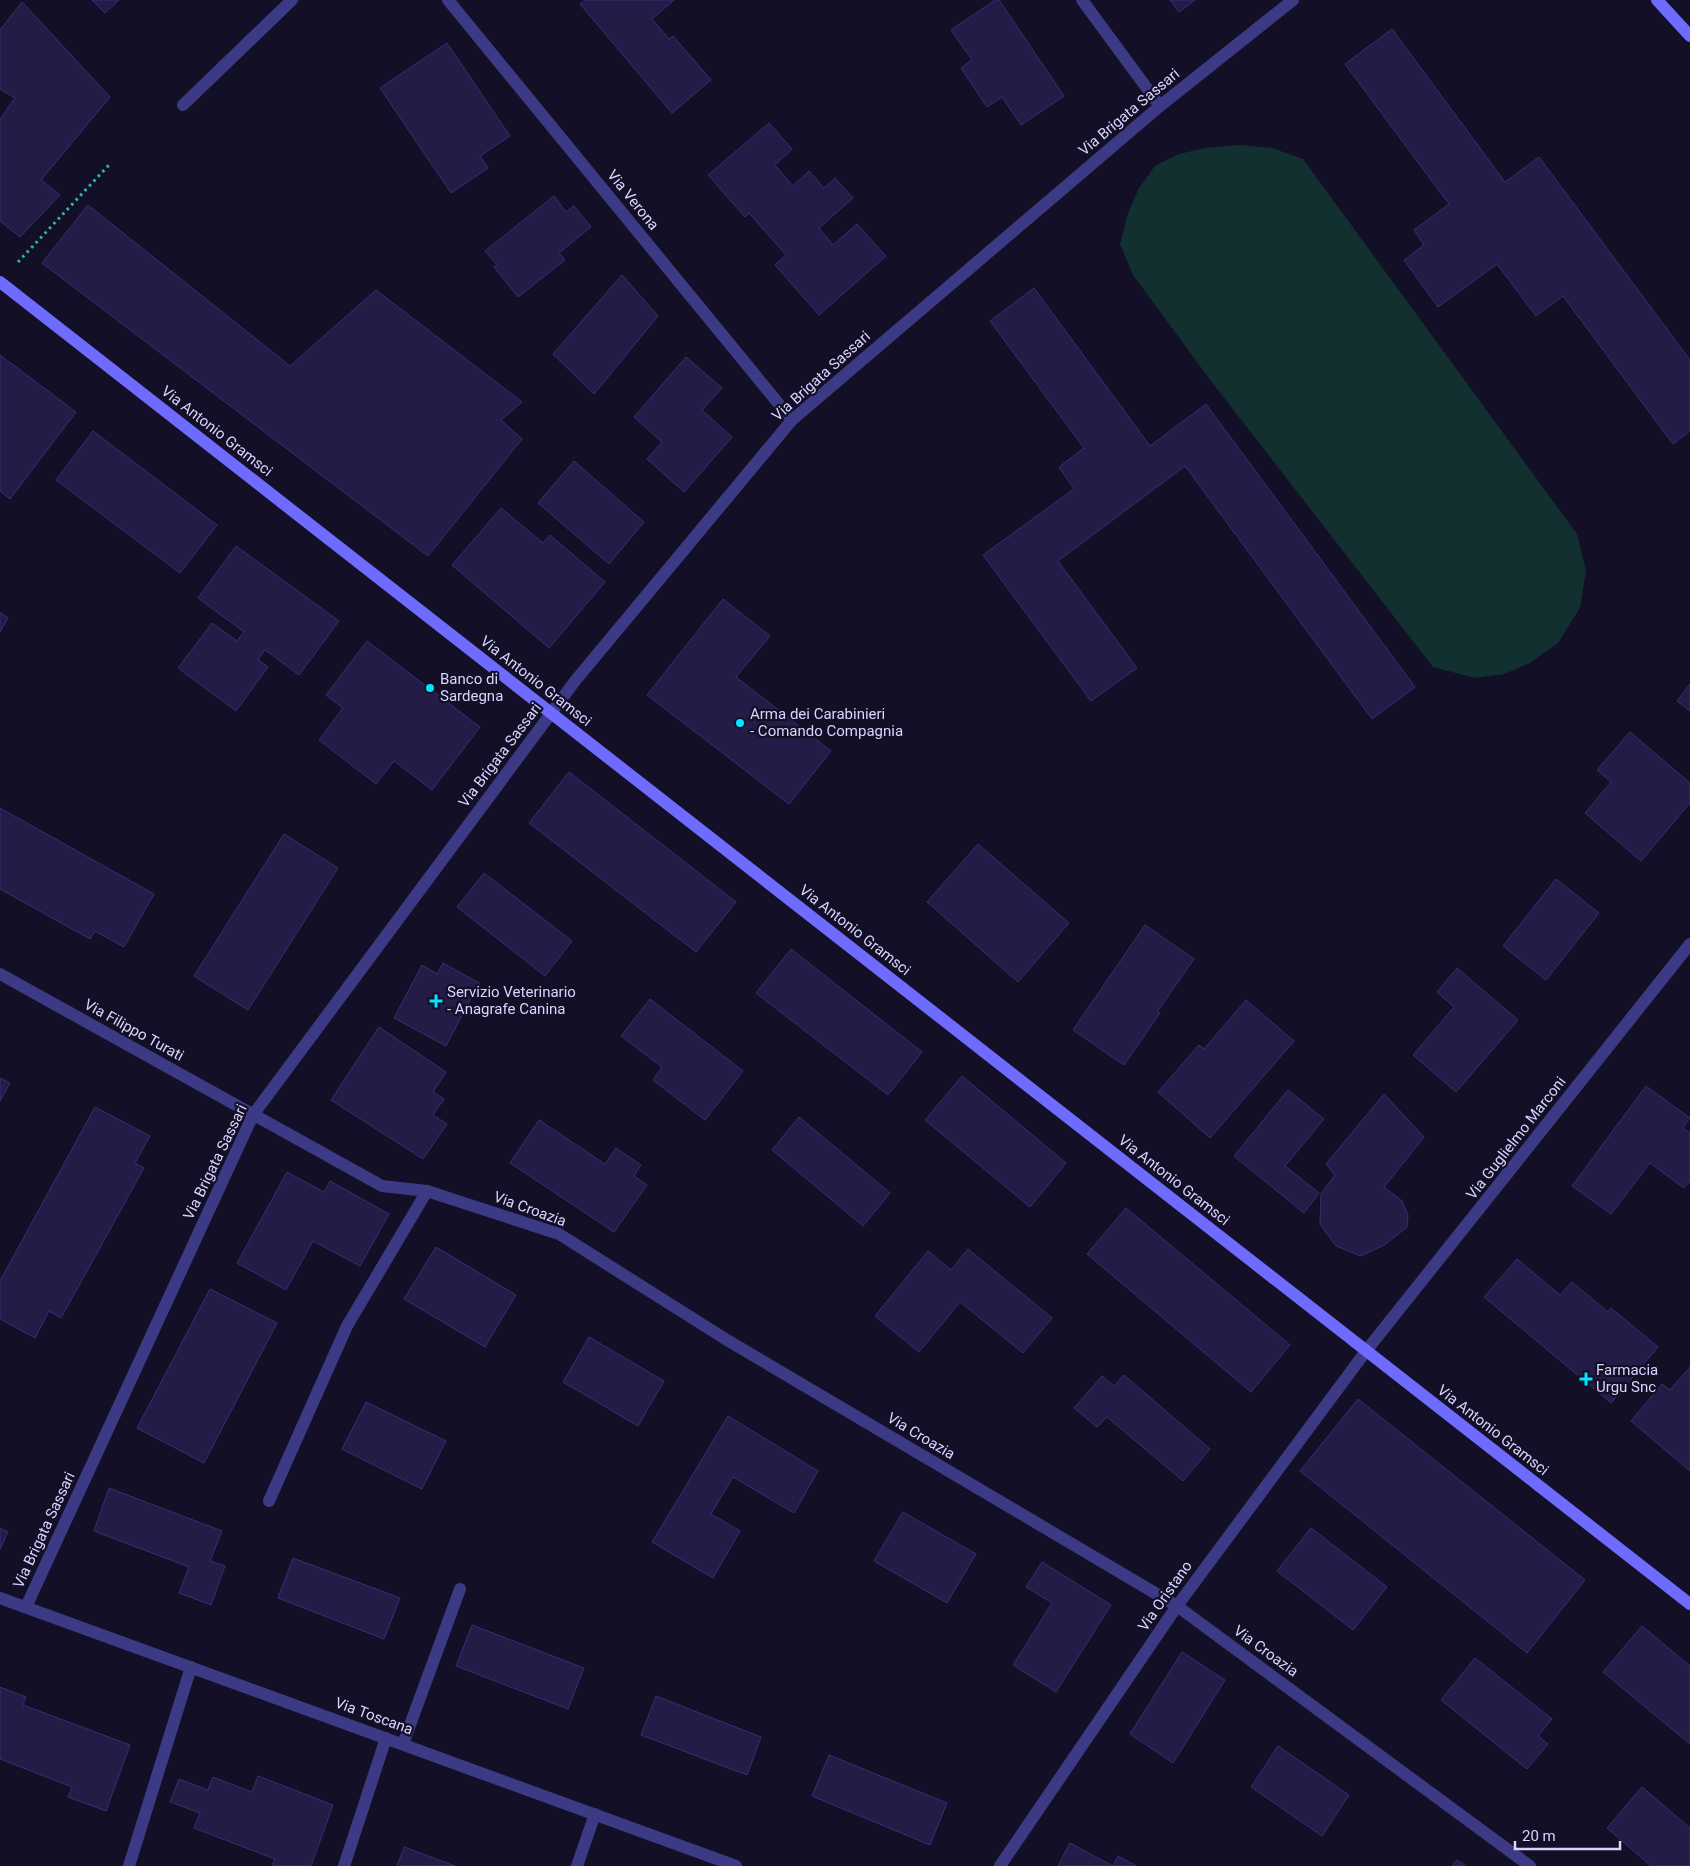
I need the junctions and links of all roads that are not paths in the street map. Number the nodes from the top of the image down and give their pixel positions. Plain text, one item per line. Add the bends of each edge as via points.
1 (292, 0) edge
2 (448, 0) edge
3 (1082, 0) edge
4 (1293, 0) edge
5 (1657, 0) edge
6 (1690, 36) edge
7 (182, 105) dead end
8 (1160, 106) junction
9 (0, 282) edge
10 (792, 420) junction
11 (551, 714) junction
12 (1690, 944) edge
13 (0, 974) edge
14 (253, 1115) junction
15 (427, 1191) junction
16 (1366, 1351) junction
17 (269, 1501) dead end
18 (460, 1589) dead end
19 (0, 1598) edge
20 (1690, 1604) edge
21 (1177, 1606) junction
22 (26, 1607) junction
23 (192, 1667) junction
24 (386, 1738) junction
25 (403, 1744) junction
26 (595, 1814) junction
27 (129, 1866) edge
28 (344, 1866) edge
29 (578, 1866) edge
30 (736, 1866) edge
31 (1000, 1866) edge
32 (1530, 1866) edge

1 - 7 street
2 - 10 street, Via Verona
3 - 8 street
4 - 8 street, Via Brigata Sassari
5 - 6 street
8 - 10 street, Via Brigata Sassari
9 - 11 street, Via Antonio Gramsci
10 - 11 street, Via Brigata Sassari
11 - 14 street, Via Brigata Sassari
11 - 16 street, Via Antonio Gramsci
12 - 16 street, Via Guglielmo Marconi
13 - 14 street, Via Filippo Turati
14 - 15 street, Via Croazia via 382,1186
14 - 22 street, Via Brigata Sassari
15 - 17 street via 347,1326
15 - 21 street, Via Croazia via 559,1234 726,1340
16 - 20 street, Via Antonio Gramsci
16 - 21 street, Via Oristano
18 - 25 street
19 - 22 street, Via Toscana
21 - 31 street, Via Oristano
21 - 32 street, Via Croazia
22 - 23 street, Via Toscana
23 - 24 street, Via Toscana
23 - 27 street
24 - 25 street, Via Toscana
24 - 28 street
25 - 26 street, Via Toscana
26 - 29 street
26 - 30 street, Via Toscana

